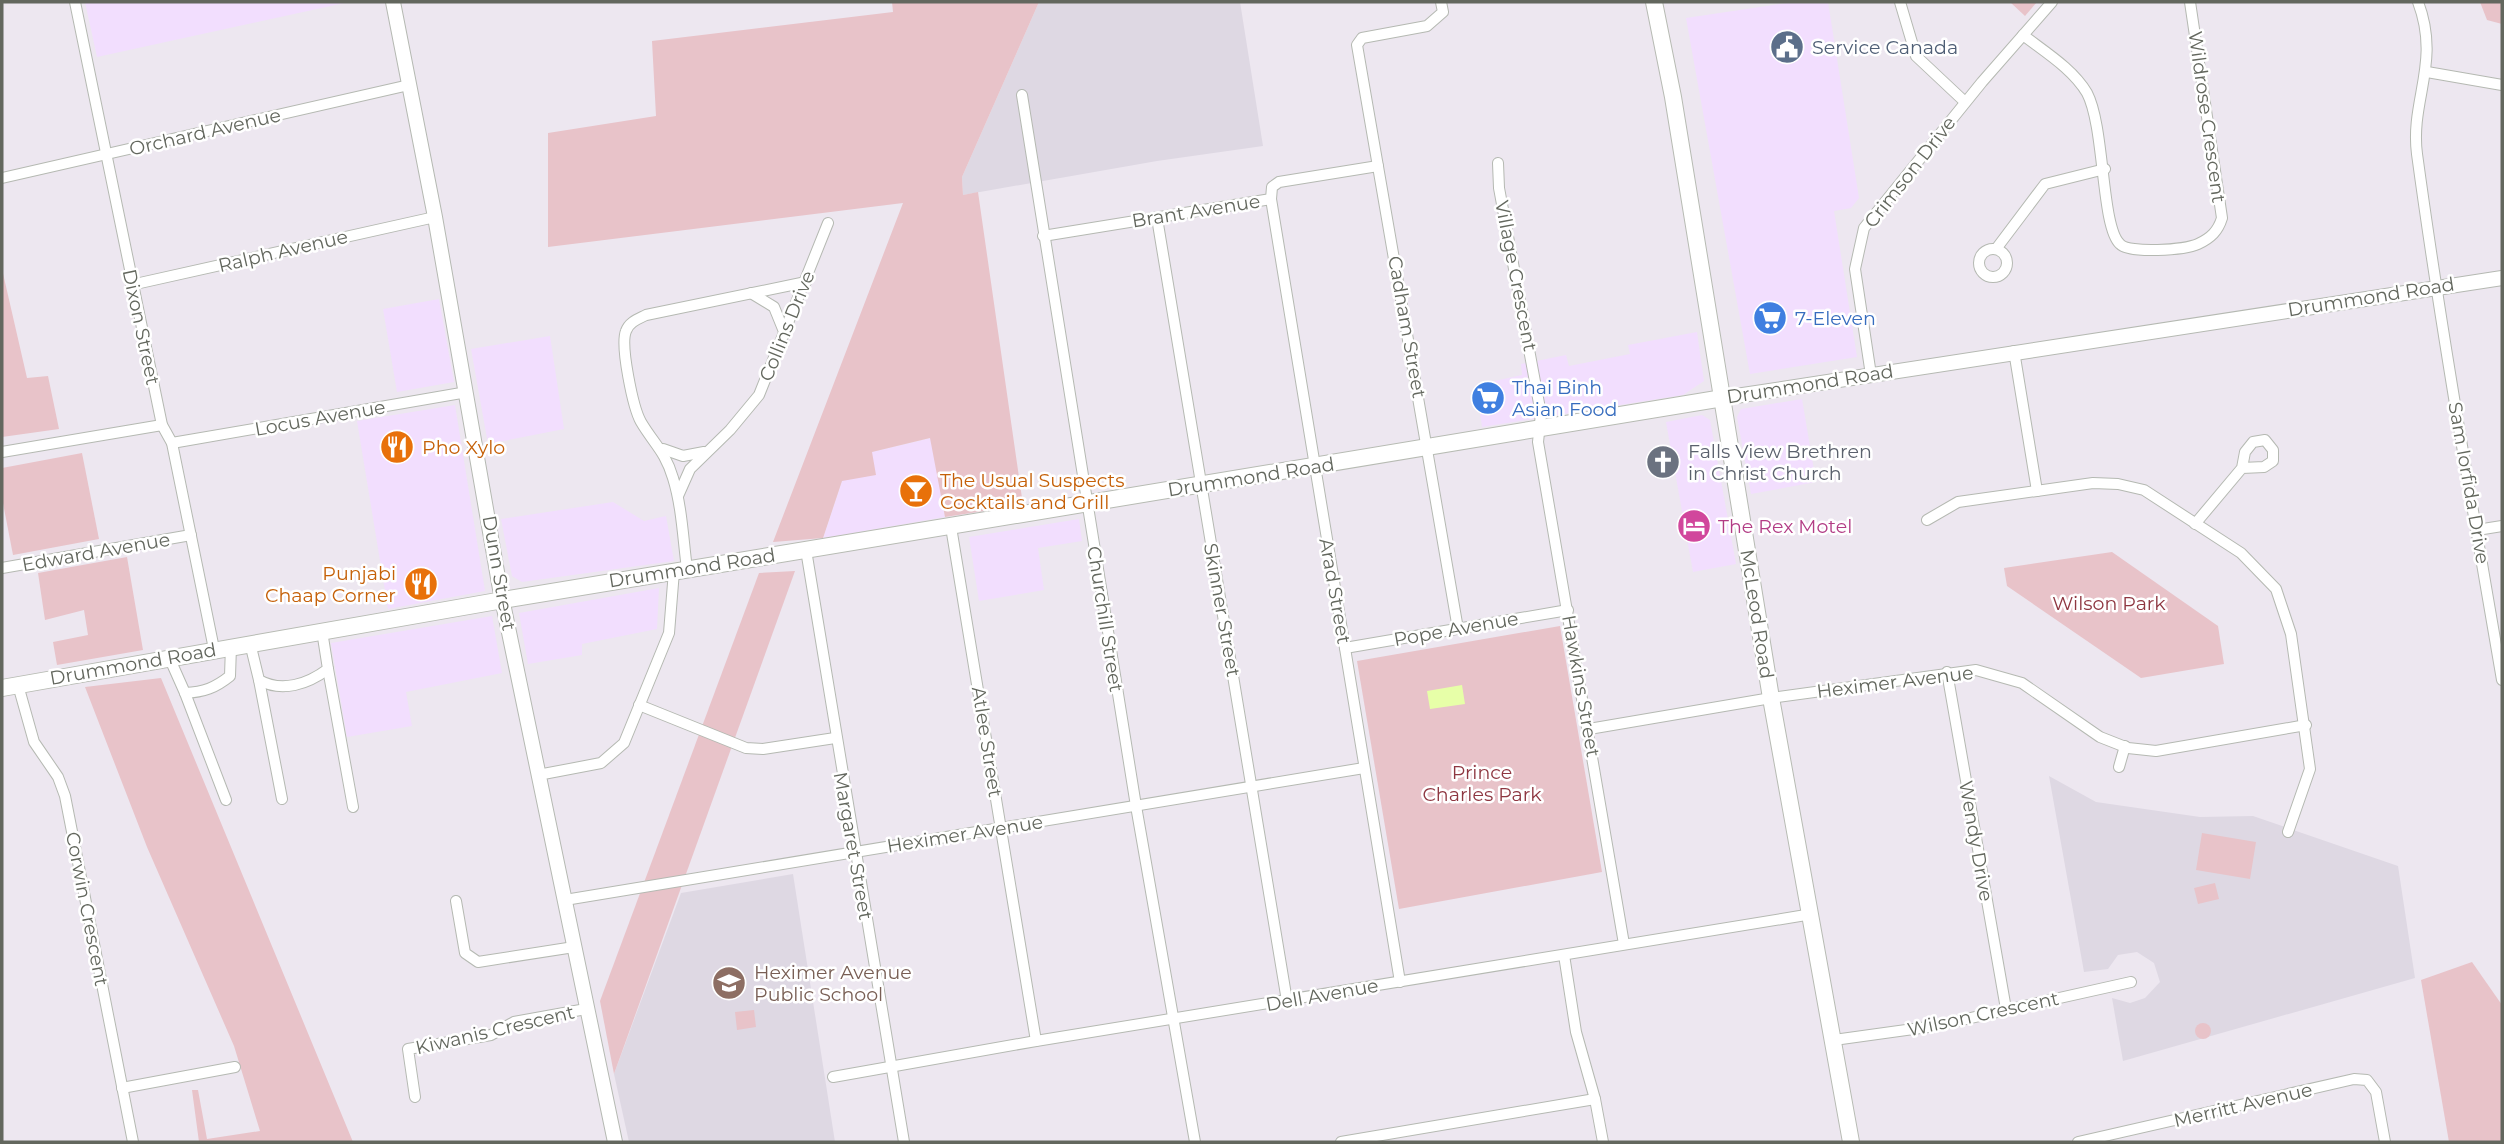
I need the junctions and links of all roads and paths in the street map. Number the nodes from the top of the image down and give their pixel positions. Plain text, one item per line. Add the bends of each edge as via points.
1 (75, 2) edge
2 (393, 2) edge
3 (1441, 2) edge
4 (1654, 2) edge
5 (1900, 2) edge
6 (2052, 2) edge
7 (2190, 2) edge
8 (2418, 2) edge
9 (2023, 35) junction
10 (2427, 72) junction
11 (409, 85) junction
12 (2502, 85) edge
13 (1022, 94) dead end
14 (1965, 102) junction
15 (107, 154) junction
16 (1497, 163) dead end
17 (1378, 166) junction
18 (2105, 169) junction
19 (2, 178) edge
20 (1271, 199) junction
21 (435, 217) junction
22 (1157, 218) junction
23 (828, 223) dead end
24 (1043, 236) junction
25 (1996, 249) dead end
26 (2502, 278) edge
27 (806, 282) junction
28 (131, 285) junction
29 (2437, 287) junction
30 (751, 293) junction
31 (785, 335) junction
32 (2014, 351) junction
33 (1871, 375) junction
34 (467, 393) junction
35 (1723, 398) junction
36 (162, 425) junction
37 (1539, 430) junction
38 (172, 443) junction
39 (1428, 448) junction
40 (663, 449) junction
41 (2, 452) edge
42 (705, 452) junction
43 (1313, 467) junction
44 (2242, 468) dead end
45 (1201, 485) junction
46 (2037, 491) junction
47 (678, 496) junction
48 (1086, 503) junction
49 (1927, 520) dead end
50 (2195, 524) junction
51 (2502, 526) edge
52 (951, 527) junction
53 (2477, 530) junction
54 (191, 535) junction
55 (806, 550) junction
56 (2, 568) edge
57 (680, 570) junction
58 (503, 600) junction
59 (1568, 610) junction
60 (1458, 629) junction
61 (322, 631) junction
62 (250, 643) junction
63 (223, 648) junction
64 (1345, 648) junction
65 (169, 657) junction
66 (328, 669) junction
67 (1947, 672) junction
68 (259, 680) junction
69 (2502, 680) edge
70 (10, 686) edge
71 (185, 694) junction
72 (1771, 698) junction
73 (639, 705) junction
74 (2306, 725) junction
75 (1589, 729) junction
76 (835, 738) junction
77 (2125, 746) junction
78 (2119, 767) dead end
79 (1364, 768) junction
80 (538, 775) junction
81 (1252, 788) junction
82 (282, 799) dead end
83 (226, 800) dead end
84 (1136, 806) junction
85 (353, 807) dead end
86 (1001, 829) junction
87 (2288, 832) dead end
88 (855, 852) junction
89 (565, 900) junction
90 (456, 901) dead end
91 (1812, 914) junction
92 (1624, 944) junction
93 (573, 947) junction
94 (1564, 955) junction
95 (1400, 982) junction
96 (2131, 982) dead end
97 (1287, 1001) junction
98 (586, 1009) junction
99 (2006, 1009) junction
100 (1172, 1019) junction
101 (1834, 1040) junction
102 (1036, 1041) junction
103 (892, 1066) junction
104 (234, 1067) dead end
105 (833, 1077) dead end
106 (122, 1088) junction
107 (415, 1097) dead end
108 (1595, 1099) junction
109 (133, 1142) edge
110 (615, 1142) edge
111 (904, 1142) edge
112 (1195, 1142) edge
113 (1340, 1142) edge
114 (1602, 1142) edge
115 (1851, 1142) edge
116 (2078, 1142) edge
117 (2385, 1142) edge

1 - 15 street, Dixon Street
2 - 11 street, Dunn Street
3 - 17 street, Cadham Street via 1443,12 1427,26 1362,38 1357,45
4 - 35 main road, McLeod Road
5 - 14 street via 1916,56
6 - 9 street, Crimson Drive
7 - 18 street, Wildrose Crescent via 2222,218 2218,231 2197,245 2130,251 2110,231
8 - 10 street, Sam Iorfida Drive via 2427,41
9 - 14 street, Crimson Drive
9 - 18 street via 2069,71 2085,91
10 - 12 street
10 - 29 street, Sam Iorfida Drive via 2417,150
11 - 15 street, Orchard Avenue
11 - 21 street, Dunn Street
13 - 24 street, Churchill Street
14 - 33 street, Crimson Drive via 1864,228 1855,269
15 - 19 street, Orchard Avenue
15 - 28 street, Dixon Street
16 - 37 street, Village Crescent via 1541,414
17 - 20 street, Brant Avenue via 1279,182 1272,187
17 - 39 street, Cadham Street
18 - 25 street via 2045,184
20 - 22 street, Brant Avenue
20 - 43 street, Arad Street
21 - 28 street, Ralph Avenue
21 - 34 street, Dunn Street
22 - 24 street, Brant Avenue
22 - 45 street, Skinner Street
23 - 27 street, Collins Drive
24 - 48 street, Churchill Street
26 - 29 street, Drummond Road
27 - 30 street
27 - 31 street, Collins Drive
28 - 36 street, Dixon Street
29 - 32 street, Drummond Road
29 - 53 street, Sam Iorfida Drive
30 - 31 street via 774,307
30 - 40 street via 646,316 625,331 634,404 640,420
31 - 42 street, Collins Drive via 760,396
32 - 33 street, Drummond Road
32 - 46 street
33 - 35 street, Drummond Road
34 - 38 street, Locus Avenue
34 - 58 street, Dunn Street
35 - 37 main road, Drummond Road
35 - 72 main road, McLeod Road
36 - 38 street, Dixon Street
36 - 41 street
37 - 39 main road, Drummond Road
37 - 59 street, Hawkins Street
38 - 54 street, Dixon Street
39 - 43 main road, Drummond Road
39 - 60 street, Cadham Street
40 - 42 street via 683,456
40 - 47 street
42 - 47 street, Collins Drive via 690,468
43 - 45 main road, Drummond Road
43 - 64 street, Arad Street
44 - 50 street
45 - 48 main road, Drummond Road
45 - 81 street, Skinner Street
46 - 49 street via 1958,502
46 - 50 street via 2118,484 2144,490
47 - 57 street
48 - 52 main road, Drummond Road
48 - 84 street, Churchill Street
50 - 74 street via 2241,553 2276,589 2291,634
51 - 53 street
52 - 55 main road, Drummond Road
52 - 86 street, Atlee Street
53 - 69 street, Sam Iorfida Drive
54 - 56 street, Edward Avenue
54 - 63 street, Dixon Street
55 - 57 main road, Drummond Road
55 - 76 street, Margaret Street
57 - 58 main road, Drummond Road
57 - 73 street via 669,633
58 - 61 main road, Drummond Road
58 - 80 street, Dunn Street
59 - 60 street, Pope Avenue
59 - 75 street, Hawkins Street
60 - 64 street, Pope Avenue
61 - 62 main road, Drummond Road
61 - 66 street
62 - 63 main road, Drummond Road
62 - 68 street
63 - 65 main road, Drummond Road
63 - 71 street, Dixon Street via 230,676 212,690
64 - 79 street, Arad Street
65 - 70 main road, Drummond Road
65 - 71 street
66 - 68 street via 302,683 273,688
66 - 85 street
67 - 72 street, Heximer Avenue
67 - 77 street, Heximer Avenue via 1976,670 2022,683 2100,737
67 - 99 street, Wendy Drive
68 - 82 street
70 - 106 street, Corwin Crescent via 34,742 65,796
71 - 83 street
72 - 75 street, Heximer Avenue
72 - 91 main road, McLeod Road
73 - 76 street via 746,748
73 - 80 street via 624,743 601,763
74 - 77 street, Heximer Avenue via 2156,751
74 - 87 street via 2309,769
75 - 92 street, Hawkins Street
76 - 88 street, Margaret Street
77 - 78 street
79 - 81 street, Heximer Avenue
79 - 95 street, Arad Street
80 - 89 street, Dunn Street
81 - 84 street, Heximer Avenue
81 - 97 street, Skinner Street
84 - 86 street, Heximer Avenue
84 - 100 street, Churchill Street
86 - 88 street, Heximer Avenue
86 - 102 street, Atlee Street
88 - 89 street, Heximer Avenue
88 - 103 street, Margaret Street
89 - 93 street, Dunn Street
90 - 93 street via 466,953 478,962
91 - 92 street, Dell Avenue
91 - 101 main road, McLeod Road
92 - 94 street, Dell Avenue
93 - 98 street, Dunn Street
94 - 95 street, Dell Avenue
94 - 108 street via 1576,1032
95 - 97 street, Dell Avenue
96 - 99 street, Wilson Crescent
97 - 100 street, Dell Avenue
98 - 107 street, Kiwanis Crescent via 514,1023 491,1035 408,1049
98 - 110 street, Dunn Street
99 - 101 street, Wilson Crescent via 1935,1026
100 - 102 street, Dell Avenue
100 - 112 street, Churchill Street
101 - 115 main road, McLeod Road
102 - 103 street, Dell Avenue
103 - 105 street, Dell Avenue
103 - 111 street, Margaret Street
104 - 106 street
106 - 109 street, Corwin Crescent
108 - 113 street
108 - 114 street
116 - 117 street, Merritt Avenue via 2172,1115 2354,1079 2367,1080 2375,1092

